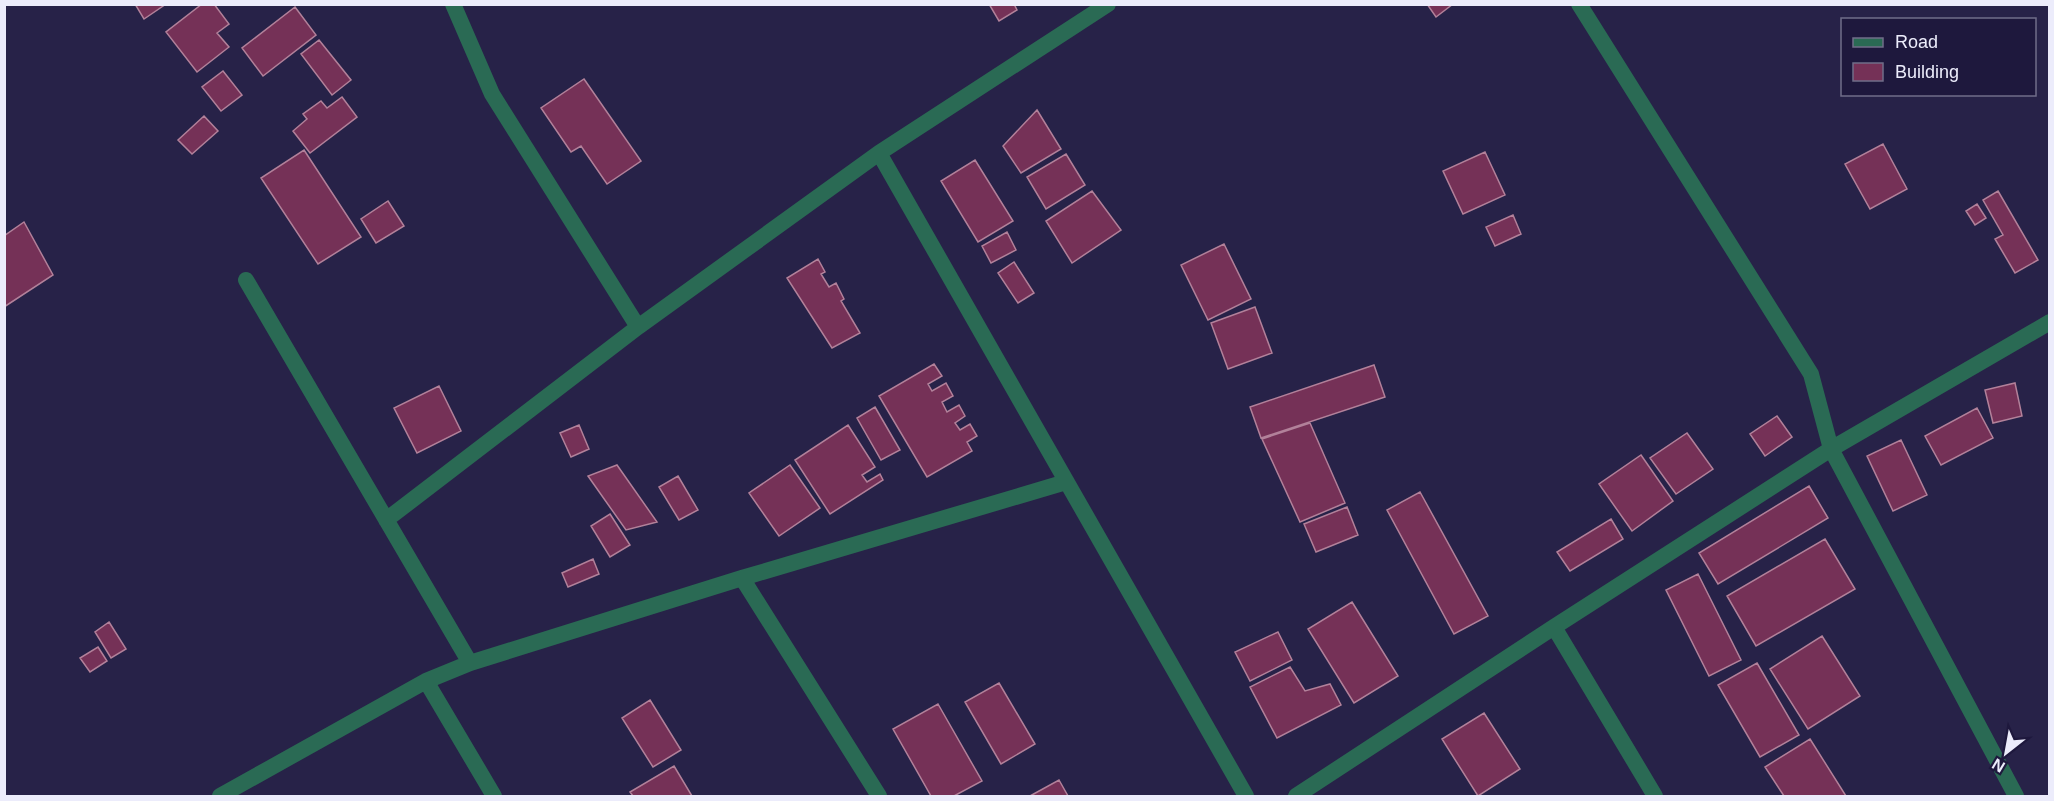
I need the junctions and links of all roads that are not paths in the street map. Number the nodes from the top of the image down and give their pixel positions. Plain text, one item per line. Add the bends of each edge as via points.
1 (453, 4) edge
2 (1108, 4) edge
3 (1579, 4) edge
4 (879, 153) junction
5 (246, 280) dead end
6 (2049, 322) edge
7 (638, 327) junction
8 (1831, 449) junction
9 (1066, 482) junction
10 (386, 520) junction
11 (742, 578) junction
12 (1554, 627) junction
13 (470, 663) junction
14 (426, 681) junction
15 (220, 796) edge
16 (494, 796) edge
17 (879, 796) edge
18 (1246, 796) edge
19 (1296, 796) edge
20 (1655, 796) edge
21 (2016, 796) edge

1 - 7 street via 492,94
2 - 4 street
3 - 8 street via 1811,374
4 - 7 street
4 - 9 street
5 - 10 street
6 - 8 street
7 - 10 street
8 - 12 street
8 - 21 street
9 - 11 street
9 - 18 street
10 - 13 street
11 - 13 street
11 - 17 street
12 - 19 street
12 - 20 street
13 - 14 street
14 - 15 street
14 - 16 street

